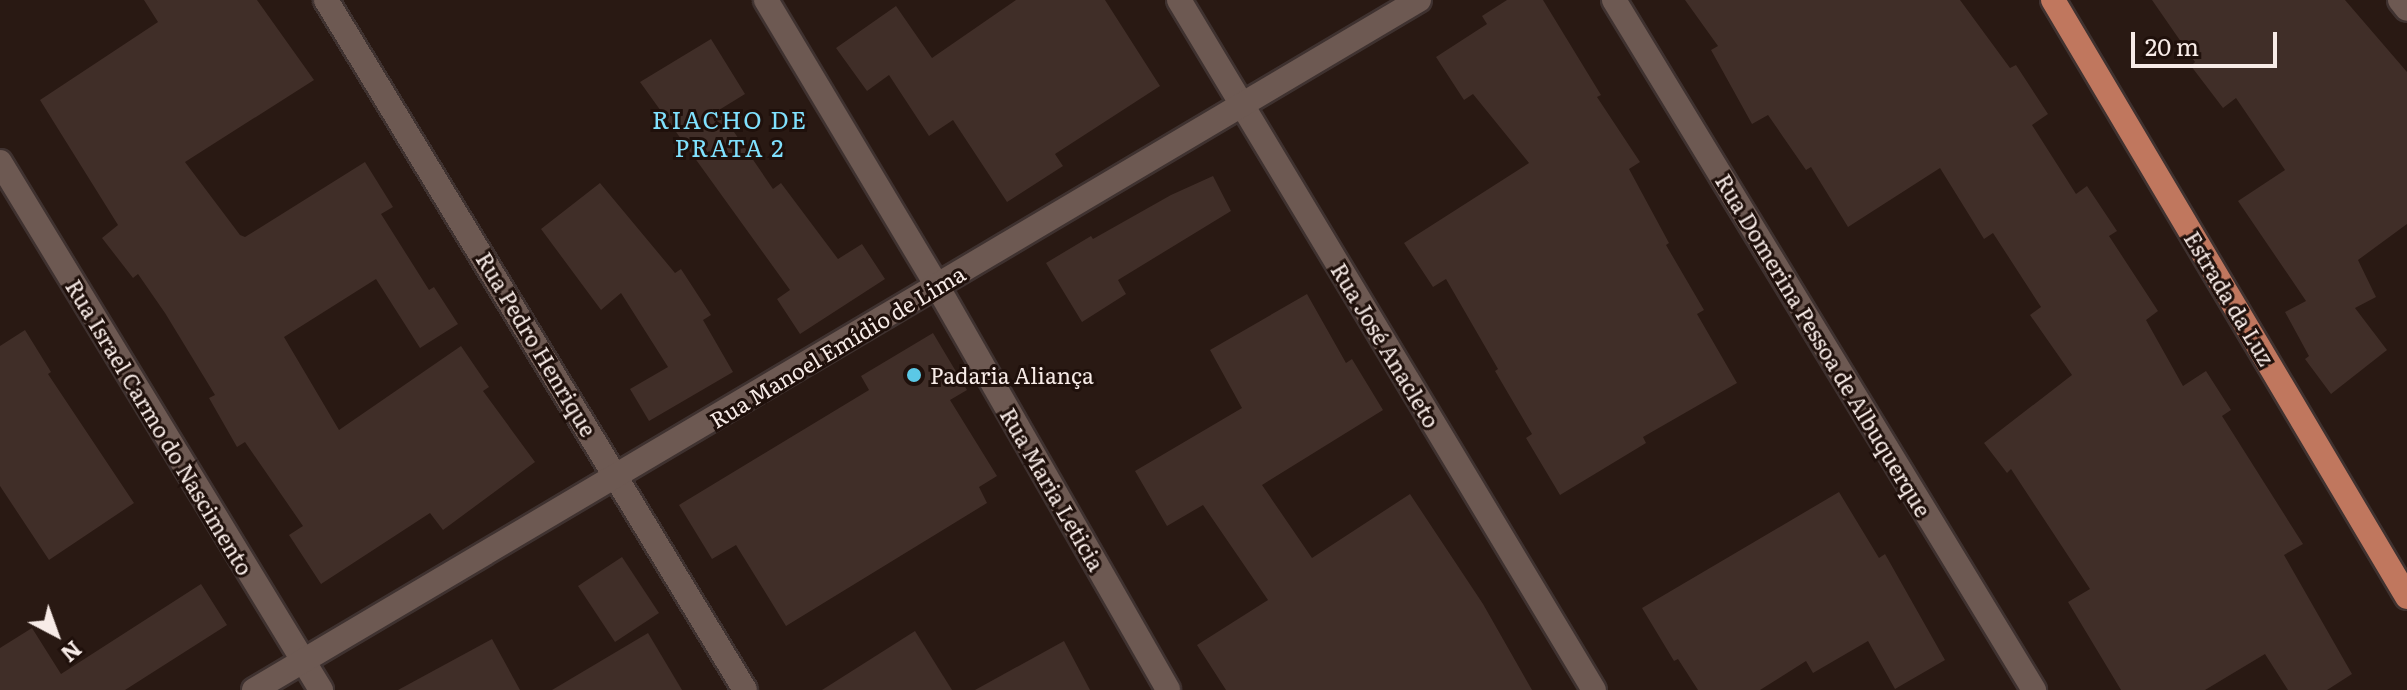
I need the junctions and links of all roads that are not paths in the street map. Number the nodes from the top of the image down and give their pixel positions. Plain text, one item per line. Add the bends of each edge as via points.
1 (326, 0) edge
2 (766, 0) edge
3 (1179, 0) edge
4 (1419, 0) edge
5 (1614, 0) edge
6 (2053, 0) edge
7 (2400, 0) edge
8 (2407, 9) edge
9 (1241, 105) junction
10 (0, 162) edge
11 (937, 286) junction
12 (617, 476) junction
13 (2407, 597) edge
14 (304, 660) junction
15 (254, 690) edge
16 (321, 690) edge
17 (745, 690) edge
18 (1168, 690) edge
19 (1594, 690) edge
20 (2034, 690) edge

1 - 12 street, Rua Pedro Henrique
2 - 11 street, Rua Maria Leticia
3 - 9 street, Rua José Anacleto
4 - 9 street, Rua Manoel Emídio de Lima
5 - 20 street, Rua Domerina Pessoa de Albuquerque
6 - 13 main road, Estrada da Luz
7 - 8 street
9 - 11 street, Rua Manoel Emídio de Lima
9 - 19 street, Rua José Anacleto
10 - 14 street, Rua Israel Carmo do Nascimento
11 - 12 street, Rua Manoel Emídio de Lima
11 - 18 street, Rua Maria Leticia
12 - 14 street, Rua Manoel Emídio de Lima
12 - 17 street, Rua Pedro Henrique
14 - 15 street, Rua Manoel Emídio de Lima
14 - 16 street, Rua Israel Carmo do Nascimento

